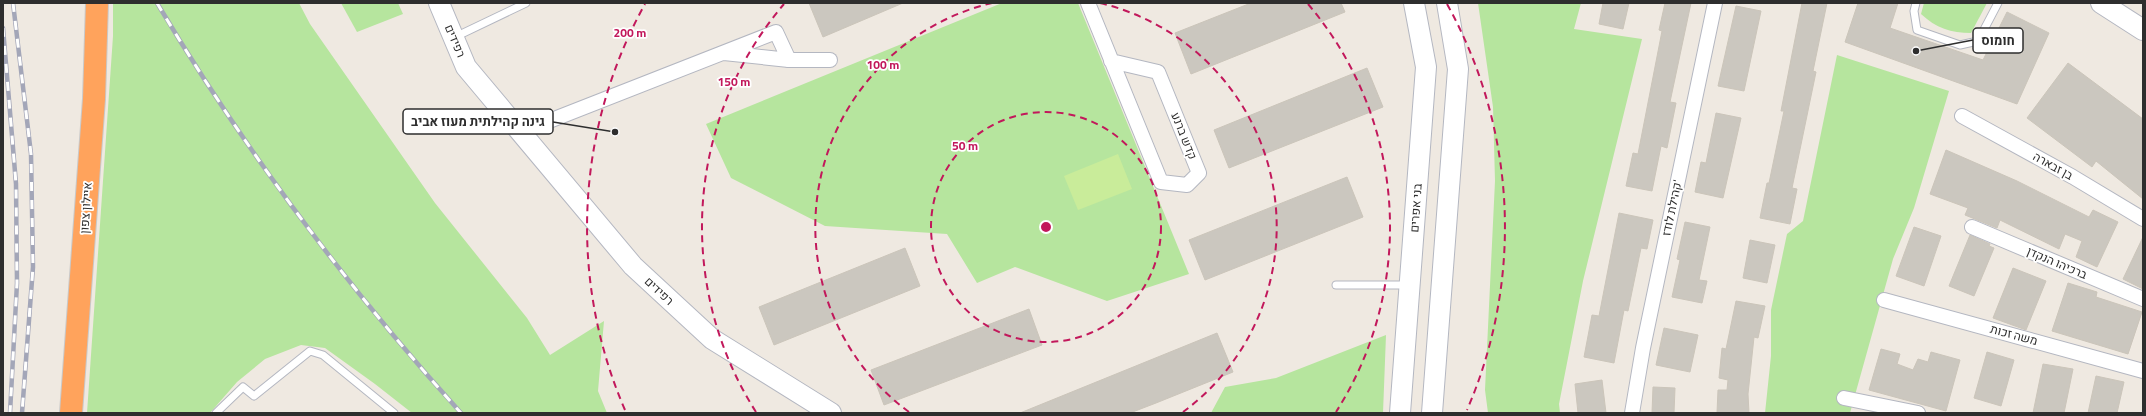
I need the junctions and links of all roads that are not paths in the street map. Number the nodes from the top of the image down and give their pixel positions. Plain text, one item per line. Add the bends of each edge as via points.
1 (97, 3) edge
2 (439, 3) edge
3 (526, 3) edge
4 (1088, 3) edge
5 (1414, 3) edge
6 (1447, 3) edge
7 (1715, 3) edge
8 (1916, 3) edge
9 (1998, 3) edge
10 (2101, 3) edge
11 (2143, 30) edge
12 (453, 38) junction
13 (724, 53) junction
14 (789, 60) junction
15 (830, 60) dead end
16 (1111, 61) junction
17 (1962, 116) dead end
18 (521, 132) junction
19 (2143, 219) edge
20 (1972, 227) dead end
21 (1336, 285) dead end
22 (1410, 285) junction
23 (2143, 299) edge
24 (1884, 300) dead end
25 (2143, 371) edge
26 (1844, 398) dead end
27 (71, 413) edge
28 (216, 413) edge
29 (394, 413) edge
30 (831, 413) edge
31 (1400, 413) edge
32 (1432, 413) edge
33 (1632, 413) edge
34 (1918, 413) edge

1 - 27 highway, איילון צפון via 94,99
2 - 12 main road, רפידים
3 - 12 lane
4 - 16 street, קדש ברנע
5 - 22 main road, בני אפרים via 1426,67
6 - 32 main road via 1458,69
7 - 33 street, קהילת לודז' via 1642,348
8 - 9 lane via 1914,11 1917,30 1960,45 1978,42
10 - 11 main road
12 - 18 main road, רפידים via 466,67
13 - 14 street
13 - 14 street via 776,32
13 - 18 street
14 - 15 street
16 - 16 street, קדש ברנע via 1161,182 1187,185 1199,172 1158,72
17 - 19 street, בן זבארה
18 - 30 main road, רפידים via 633,266 712,339
20 - 23 street, ברכיהו הנקדן
21 - 22 lane
22 - 31 main road, בני אפרים
24 - 25 street, משה זכות
26 - 34 street
28 - 29 lane via 243,387 254,396 310,351 323,355

